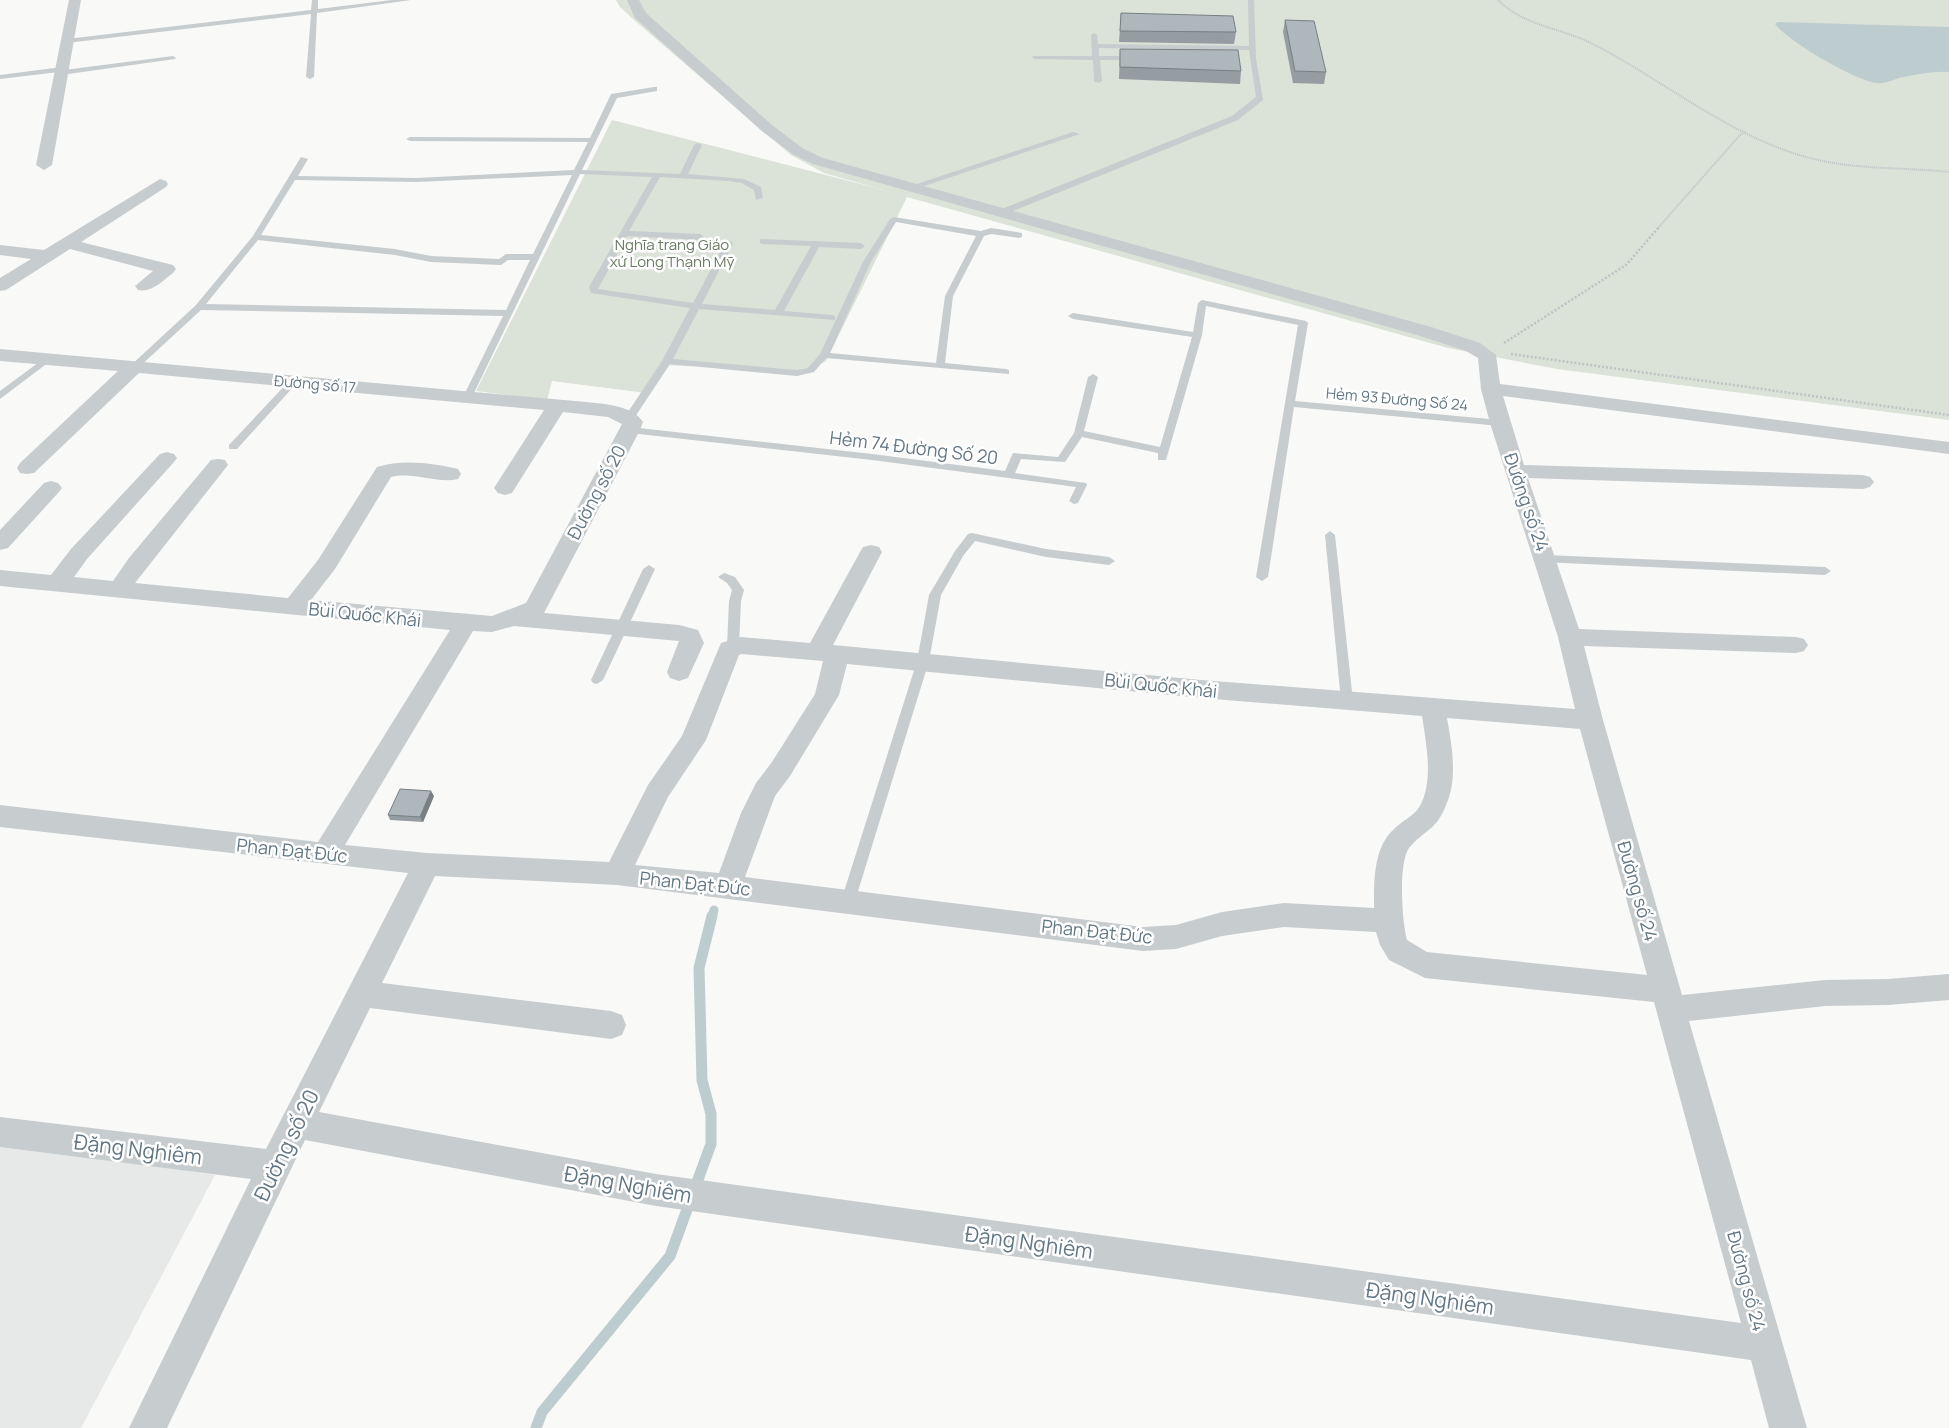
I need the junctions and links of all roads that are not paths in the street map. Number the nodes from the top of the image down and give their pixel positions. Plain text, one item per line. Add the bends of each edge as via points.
1 (75, 0) edge
2 (315, 0) edge
3 (408, 0) edge
4 (632, 0) edge
5 (1251, 0) edge
6 (314, 11) junction
7 (1094, 35) dead end
8 (67, 41) junction
9 (1096, 46) junction
10 (1253, 48) junction
11 (1035, 57) dead end
12 (173, 58) dead end
13 (1097, 58) junction
14 (1146, 58) edge
15 (1244, 58) dead end
16 (1254, 58) junction
17 (62, 71) junction
18 (0, 77) edge
19 (310, 77) dead end
20 (1098, 81) dead end
21 (654, 89) dead end
22 (1076, 134) dead end
23 (410, 139) dead end
24 (593, 140) junction
25 (698, 145) dead end
26 (304, 159) dead end
27 (44, 164) dead end
28 (576, 172) junction
29 (657, 175) junction
30 (683, 176) junction
31 (294, 178) junction
32 (160, 184) dead end
33 (909, 188) junction
34 (759, 198) dead end
35 (1000, 213) junction
36 (625, 233) junction
37 (981, 234) junction
38 (1018, 235) dead end
39 (700, 237) dead end
40 (256, 238) junction
41 (763, 241) dead end
42 (67, 243) junction
43 (729, 243) dead end
44 (816, 244) junction
45 (861, 246) dead end
46 (0, 250) edge
47 (47, 256) junction
48 (535, 258) junction
49 (0, 286) edge
50 (144, 286) dead end
51 (696, 306) junction
52 (199, 307) junction
53 (508, 313) junction
54 (778, 313) junction
55 (1073, 316) dead end
56 (832, 318) dead end
57 (1197, 335) junction
58 (0, 355) edge
59 (824, 355) junction
60 (46, 360) junction
61 (667, 361) junction
62 (940, 365) junction
63 (134, 367) junction
64 (1006, 372) dead end
65 (1093, 377) dead end
66 (293, 382) junction
67 (1491, 389) junction
68 (0, 396) edge
69 (468, 396) junction
70 (1291, 404) junction
71 (557, 405) junction
72 (1500, 423) junction
73 (630, 424) junction
74 (1078, 433) junction
75 (233, 446) dead end
76 (1949, 448) edge
77 (168, 458) dead end
78 (218, 465) dead end
79 (27, 468) dead end
80 (1516, 471) junction
81 (451, 474) dead end
82 (1008, 476) junction
83 (1863, 482) dead end
84 (51, 488) dead end
85 (505, 488) dead end
86 (1074, 501) dead end
87 (1330, 535) dead end
88 (0, 543) edge
89 (871, 552) dead end
90 (1546, 560) junction
91 (1108, 561) dead end
92 (649, 569) dead end
93 (1825, 571) dead end
94 (724, 577) dead end
95 (1262, 577) dead end
96 (0, 578) edge
97 (57, 584) junction
98 (119, 590) junction
99 (292, 607) junction
100 (514, 618) junction
101 (466, 623) junction
102 (621, 630) junction
103 (1570, 637) junction
104 (1796, 645) dead end
105 (733, 646) junction
106 (828, 652) junction
107 (923, 662) junction
108 (679, 672) dead end
109 (597, 680) dead end
110 (1347, 701) junction
111 (1433, 708) junction
112 (1590, 720) junction
113 (0, 816) edge
114 (325, 854) junction
115 (427, 864) junction
116 (617, 874) junction
117 (731, 887) junction
118 (848, 901) junction
119 (1388, 920) junction
120 (1949, 987) edge
121 (361, 994) junction
122 (1669, 1000) junction
123 (610, 1025) dead end
124 (296, 1123) junction
125 (0, 1132) edge
126 (275, 1166) junction
127 (1764, 1344) junction
128 (148, 1428) edge
129 (1788, 1428) edge

1 - 8 street
2 - 6 lane
3 - 6 lane
4 - 33 street via 640,15 768,129 800,152 818,161
5 - 10 lane
6 - 8 lane
6 - 19 lane
7 - 9 lane
8 - 17 street
9 - 10 lane
9 - 13 lane
10 - 16 lane
11 - 13 lane
12 - 17 lane
13 - 14 lane
13 - 20 lane
15 - 16 lane
16 - 35 lane via 1260,98 1235,118
17 - 18 lane
17 - 27 street
21 - 24 lane via 615,94
22 - 33 lane
23 - 24 lane
24 - 28 lane
25 - 30 lane
26 - 31 lane
28 - 29 lane
28 - 31 lane via 417,180
28 - 48 lane
29 - 30 lane
29 - 36 lane
30 - 34 lane via 744,181 758,189
31 - 40 lane
32 - 42 street
33 - 35 street
35 - 67 street, Đường số 24 via 1424,331 1487,353
36 - 39 lane
36 - 51 lane via 593,287 594,291
37 - 38 lane via 991,231
37 - 59 lane via 894,219 867,262
37 - 62 lane via 949,296
40 - 48 lane via 395,252 431,260 501,262 506,257
40 - 52 lane
41 - 44 lane
42 - 47 street
42 - 50 street via 167,268
43 - 51 lane, Đường số 20
44 - 45 lane
44 - 54 lane
46 - 47 street
47 - 49 street
48 - 53 lane
51 - 54 lane
51 - 61 lane, Đường số 20
52 - 53 lane
52 - 63 lane
53 - 69 lane
54 - 56 lane
55 - 57 lane
57 - 70 lane via 1202,303 1302,323
57 - 74 lane via 1163,455
58 - 60 street, Đường số 17
59 - 61 lane via 811,370 796,373
59 - 62 lane
60 - 63 street, Đường số 17
60 - 68 lane
61 - 73 lane, Đường số 20
62 - 64 lane
63 - 66 street, Đường số 17
63 - 79 street
65 - 74 lane
66 - 69 street, Đường số 17
66 - 75 lane
67 - 72 street, Đường số 24
67 - 76 street
69 - 71 street, Đường số 17
70 - 72 lane, Hẻm 93 Đường Số 24
70 - 95 lane
71 - 73 street, Đường số 17 via 619,414
71 - 85 street
72 - 80 street, Đường số 24
73 - 82 lane, Hẻm 74 Đường Số 20
73 - 100 street, Đường số 20 via 535,608
74 - 82 lane, Hẻm 74 Đường Số 20 via 1061,460 1016,455
77 - 97 street via 79,554
78 - 98 street via 137,563
80 - 83 street
80 - 90 street, Đường số 24
81 - 99 street via 403,469 384,472 327,564
82 - 86 lane via 1082,485
84 - 88 street
87 - 110 lane
89 - 106 street
90 - 93 lane
90 - 103 street, Đường số 24
91 - 107 lane via 1046,553 972,537 958,554 935,595
92 - 102 lane
94 - 105 lane via 731,580 738,590
96 - 97 street, Bùi Quốc Khái
97 - 98 street, Bùi Quốc Khái
98 - 99 street, Bùi Quốc Khái
99 - 101 street, Bùi Quốc Khái
100 - 101 street, Bùi Quốc Khái via 492,624
100 - 102 street, Bùi Quốc Khái
101 - 114 street
102 - 108 street, Bùi Quốc Khái via 690,636 692,643
102 - 109 lane
103 - 104 street
103 - 112 street, Đường số 24
105 - 106 street, Bùi Quốc Khái
105 - 116 street via 729,649 693,740 657,792
106 - 107 street, Bùi Quốc Khái
106 - 117 street via 827,695 782,769 765,790 754,813
107 - 110 street, Bùi Quốc Khái
107 - 118 lane
110 - 111 street, Bùi Quốc Khái
111 - 112 street, Bùi Quốc Khái
111 - 119 street via 1441,765 1434,805 1422,825 1403,835 1393,849
112 - 122 street, Đường số 24
113 - 114 street, Phan Đạt Đức
114 - 115 street, Phan Đạt Đức
115 - 116 street, Phan Đạt Đức
115 - 121 street, Đường số 20
116 - 117 street, Phan Đạt Đức
117 - 118 street, Phan Đạt Đức
118 - 119 street, Phan Đạt Đức via 1143,939 1176,937 1222,924 1284,915
119 - 122 street via 1394,946 1425,965
120 - 122 street
121 - 123 street
121 - 124 street, Đường số 20
122 - 127 street, Đường số 24
124 - 126 street, Đường số 20
124 - 127 street, Đặng Nghiêm via 721,1200
125 - 126 street, Đặng Nghiêm
126 - 128 street, Đường số 20
127 - 129 street, Đường số 24

